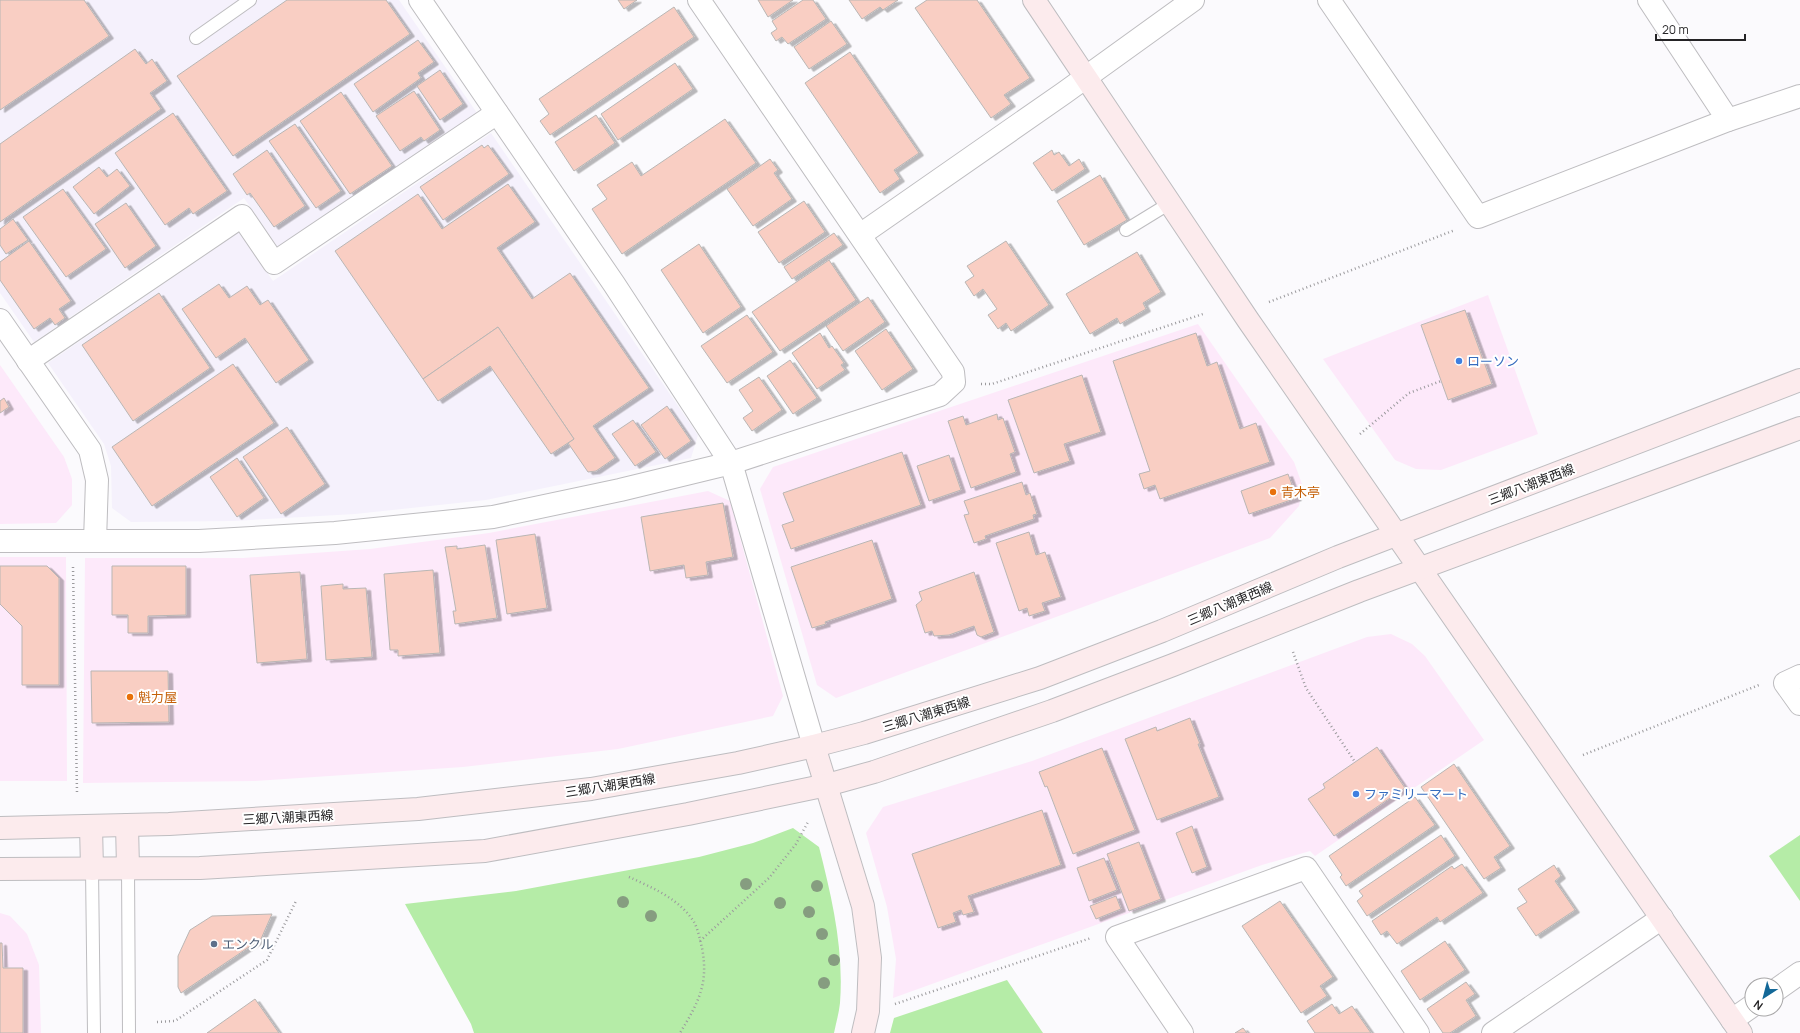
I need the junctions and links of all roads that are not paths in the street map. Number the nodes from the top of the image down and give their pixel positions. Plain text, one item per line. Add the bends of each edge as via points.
1 (250, 0) edge
2 (420, 0) edge
3 (699, 0) edge
4 (1034, 0) edge
5 (1193, 0) edge
6 (1329, 0) edge
7 (1653, 2) edge
8 (196, 38) dead end
9 (1086, 76) junction
10 (1800, 96) edge
11 (497, 113) junction
12 (1728, 120) junction
13 (1170, 203) junction
14 (1126, 230) dead end
15 (860, 234) junction
16 (0, 320) edge
17 (28, 361) junction
18 (1800, 380) edge
19 (1800, 428) edge
20 (731, 463) junction
21 (1397, 535) junction
22 (0, 541) edge
23 (95, 541) junction
24 (1420, 569) junction
25 (1793, 679) edge
26 (1800, 704) edge
27 (814, 746) junction
28 (827, 785) junction
29 (127, 825) junction
30 (91, 826) junction
31 (0, 828) edge
32 (128, 868) junction
33 (0, 869) edge
34 (92, 869) junction
35 (1662, 918) junction
36 (1800, 973) edge
37 (1784, 984) edge
38 (1744, 1017) edge
39 (1737, 1026) edge
40 (94, 1033) edge
41 (129, 1033) edge
42 (863, 1033) edge
43 (1182, 1033) edge
44 (1418, 1033) edge
45 (1493, 1033) edge

1 - 8 lane
2 - 11 street
3 - 15 street
4 - 9 street
5 - 9 street
6 - 12 street via 1478,217
7 - 12 street
9 - 13 street
9 - 15 street
10 - 12 street
11 - 17 street via 274,263 242,216
11 - 20 street via 614,284
13 - 14 lane
13 - 21 street
15 - 20 street via 953,372 954,382 940,395
16 - 17 street
17 - 23 street via 90,450 97,480
18 - 21 street, 三郷八潮東西線
19 - 24 street
20 - 23 street via 493,517 335,533 207,541
20 - 27 street
21 - 24 street
21 - 27 street, 三郷八潮東西線 via 1040,678
22 - 23 street
24 - 28 street via 1052,711 874,772
24 - 35 street
25 - 26 street
27 - 28 street
27 - 29 street, 三郷八潮東西線 via 738,764 591,789 418,809
28 - 32 street via 688,814 485,851 200,868
28 - 42 street via 863,906 870,958 868,1011
29 - 30 street, 三郷八潮東西線
29 - 32 street
30 - 31 street, 三郷八潮東西線
30 - 34 street
32 - 34 street
32 - 41 lane
33 - 34 street
34 - 40 lane
35 - 39 street
35 - 45 street
36 - 37 street
38 - 39 street
43 - 44 street via 1117,937 1306,868

